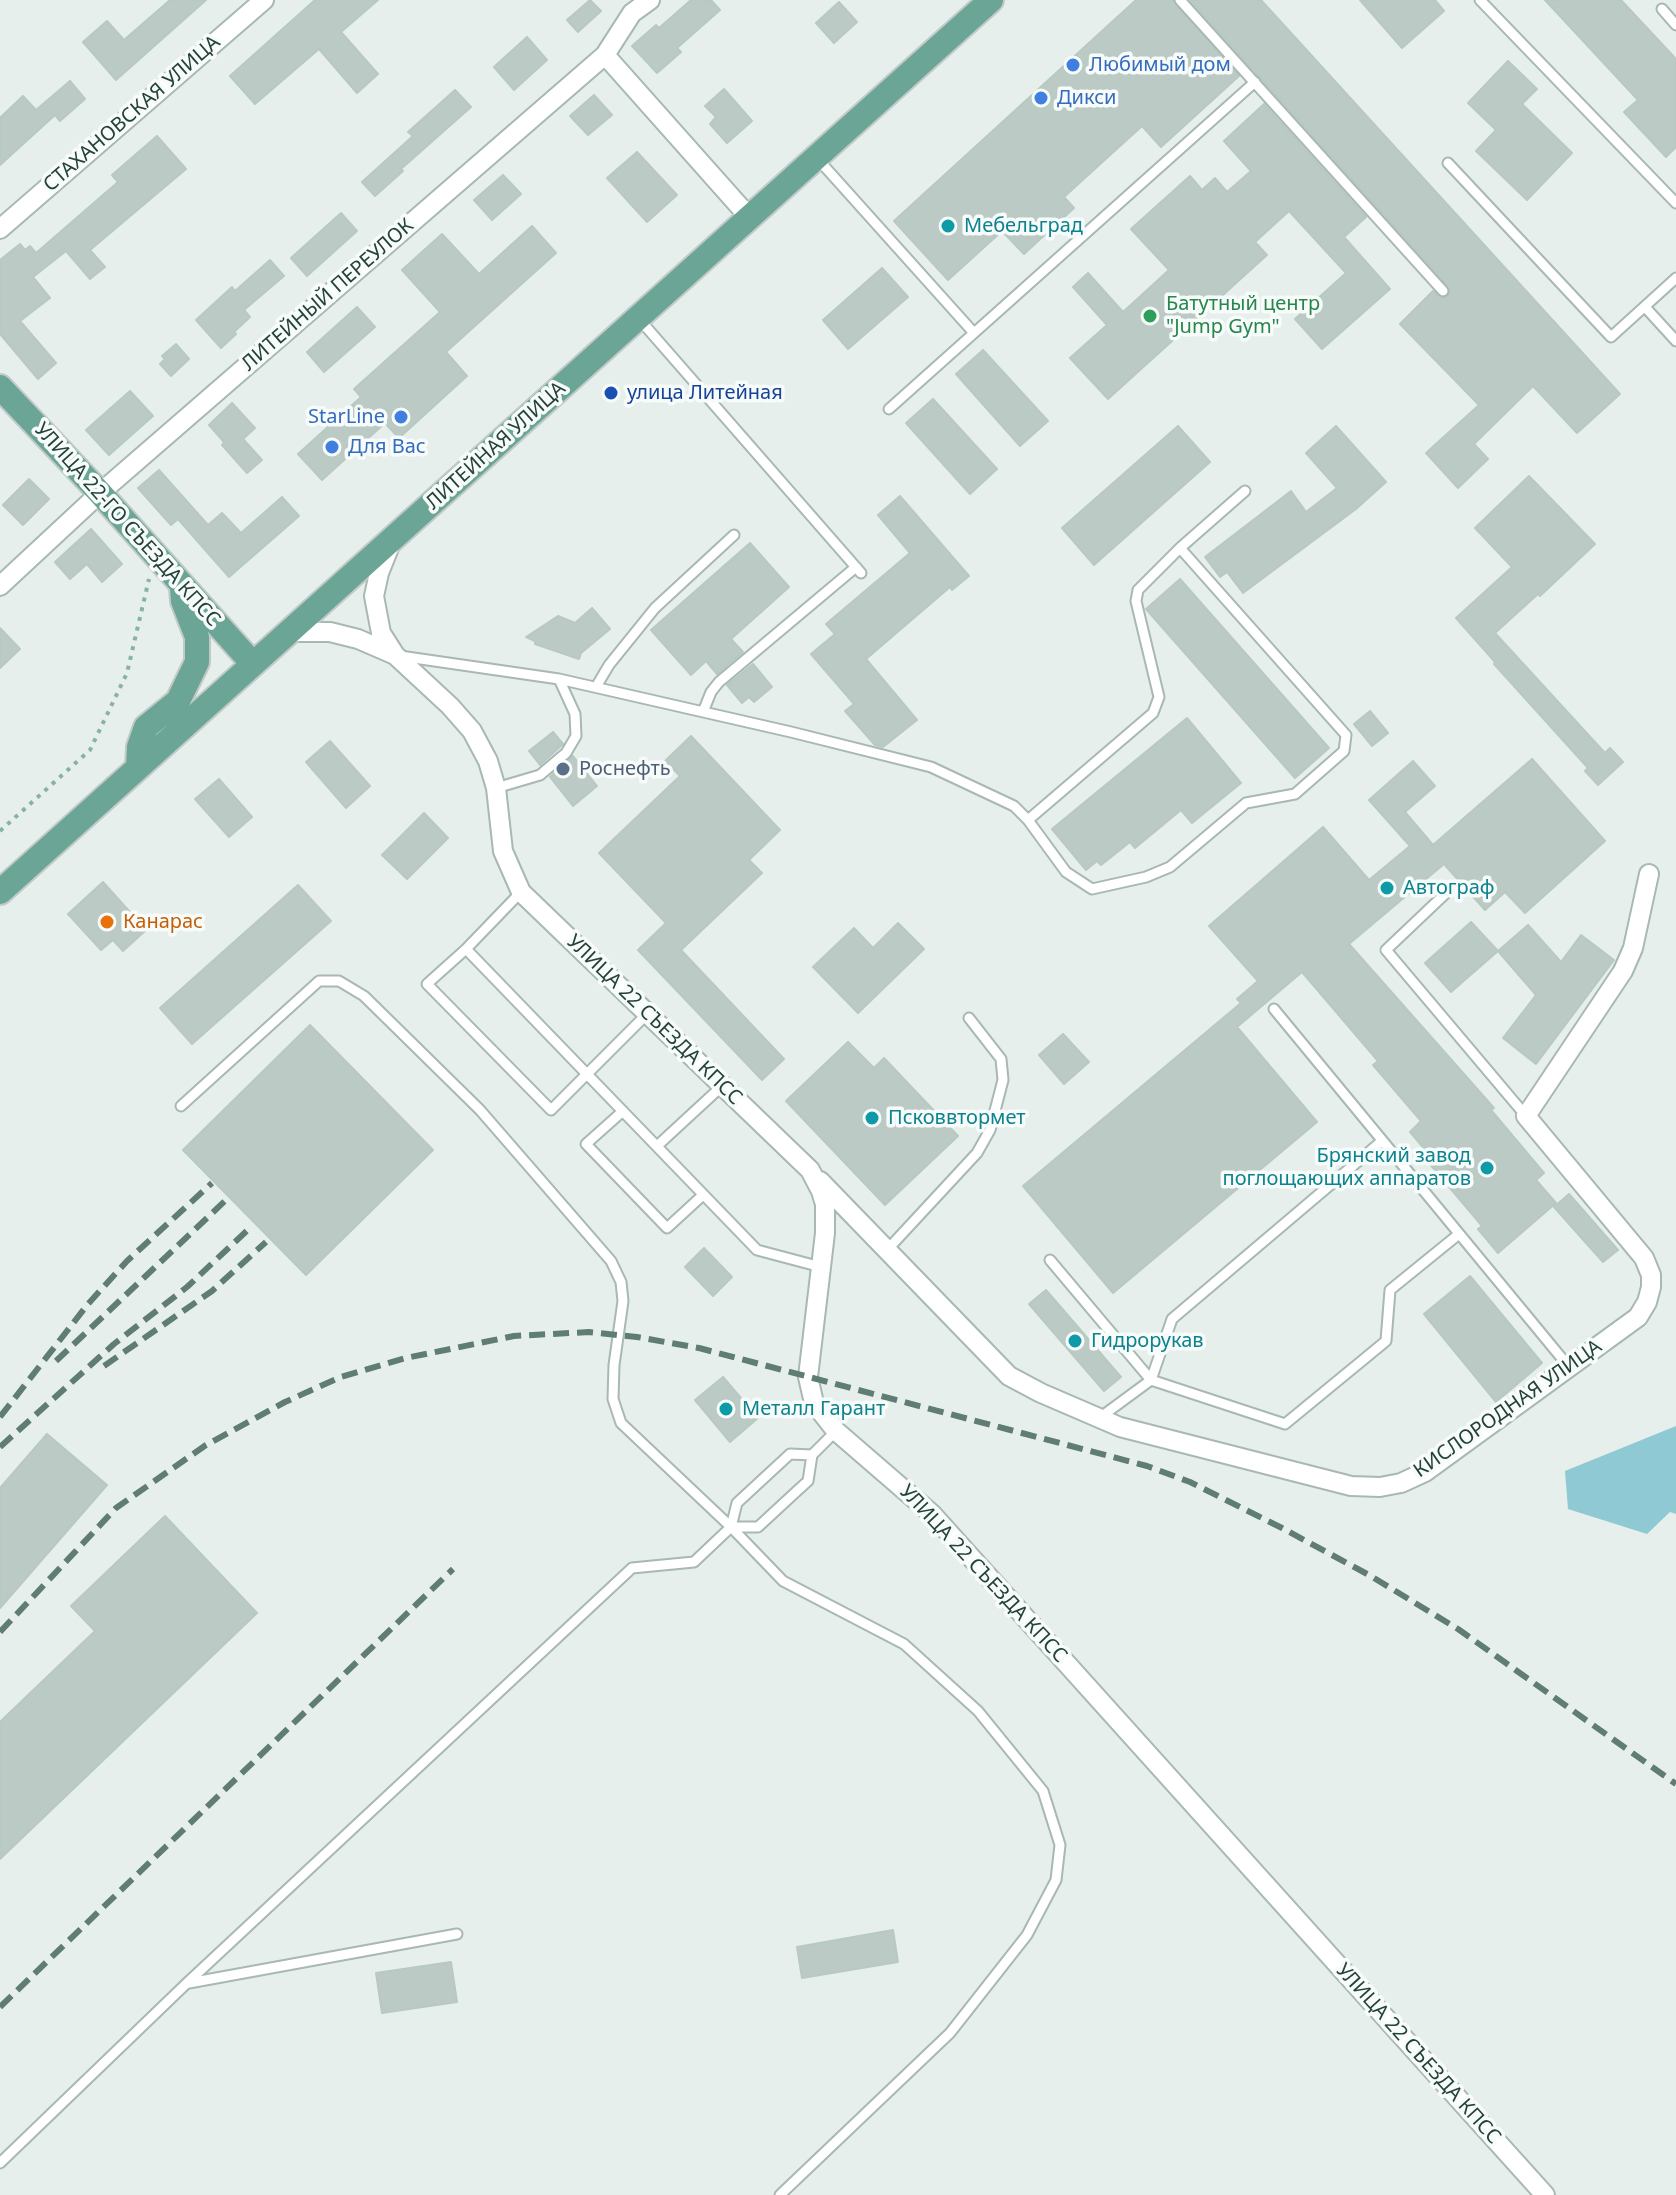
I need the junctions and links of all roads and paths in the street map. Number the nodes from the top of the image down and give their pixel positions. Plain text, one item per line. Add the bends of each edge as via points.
1 (264, 0) edge
2 (650, 0) edge
3 (991, 0) edge
4 (1180, 0) edge
5 (1480, 0) edge
6 (626, 7) edge
7 (1662, 9) dead end
8 (1676, 25) edge
9 (605, 55) junction
10 (1255, 82) junction
11 (815, 157) junction
12 (1448, 163) dead end
13 (1676, 203) edge
14 (749, 217) junction
15 (0, 229) edge
16 (1676, 278) edge
17 (1443, 291) dead end
18 (1645, 307) junction
19 (638, 317) junction
20 (974, 333) junction
21 (1676, 341) edge
22 (0, 387) edge
23 (889, 409) dead end
24 (1245, 491) dead end
25 (100, 493) junction
26 (734, 535) dead end
27 (391, 543) junction
28 (1180, 548) junction
29 (162, 563) junction
30 (182, 584) junction
31 (0, 586) edge
32 (289, 632) junction
33 (395, 655) junction
34 (253, 664) junction
35 (559, 679) junction
36 (596, 687) junction
37 (703, 712) junction
38 (138, 767) junction
39 (496, 788) junction
40 (1028, 820) junction
41 (0, 831) edge
42 (1649, 874) dead end
43 (0, 892) edge
44 (521, 892) junction
45 (1445, 894) dead end
46 (466, 949) junction
47 (1274, 1009) dead end
48 (647, 1014) junction
49 (969, 1018) dead end
50 (587, 1074) junction
51 (722, 1086) junction
52 (181, 1106) dead end
53 (623, 1111) junction
54 (1526, 1116) junction
55 (1382, 1141) junction
56 (657, 1146) junction
57 (810, 1170) junction
58 (703, 1195) junction
59 (1459, 1234) junction
60 (888, 1249) junction
61 (1050, 1260) dead end
62 (821, 1267) junction
63 (1569, 1367) junction
64 (1151, 1380) junction
65 (1098, 1419) junction
66 (836, 1431) junction
67 (812, 1455) junction
68 (731, 1527) junction
69 (457, 1934) dead end
70 (187, 1983) junction
71 (0, 2163) edge
72 (780, 2195) edge
73 (1545, 2195) edge

1 - 15 street, СТАХАНОВСКАЯ УЛИЦА
2 - 6 street, ЛИТЕЙНЫЙ ПЕРЕУЛОК
3 - 11 main road, ЛИТЕЙНАЯ УЛИЦА
4 - 10 lane
5 - 13 lane
6 - 9 street, ЛИТЕЙНЫЙ ПЕРЕУЛОК
7 - 8 lane
9 - 14 street
9 - 25 street, ЛИТЕЙНЫЙ ПЕРЕУЛОК
10 - 17 lane
10 - 20 lane
11 - 14 main road, ЛИТЕЙНАЯ УЛИЦА
11 - 20 lane
12 - 18 lane via 1611,337
14 - 19 main road, ЛИТЕЙНАЯ УЛИЦА
16 - 18 lane
18 - 21 lane
19 - 27 main road, ЛИТЕЙНАЯ УЛИЦА
19 - 37 lane via 859,570 719,682
20 - 23 lane
22 - 25 main road, УЛИЦА 22-ГО СЪЕЗДА КПСС
24 - 28 lane
25 - 29 main road, УЛИЦА 22-ГО СЪЕЗДА КПСС
25 - 31 street, ЛИТЕЙНЫЙ ПЕРЕУЛОК
26 - 36 lane via 655,608
27 - 32 main road, ЛИТЕЙНАЯ УЛИЦА
27 - 33 street via 374,596 381,633
28 - 40 lane via 1138,590 1136,601 1159,697 1153,713
28 - 40 lane via 1346,735 1344,751 1295,794 1246,803 1170,867 1092,889 1066,872
29 - 30 main road, УЛИЦА 22-ГО СЪЕЗДА КПСС
29 - 41 path via 151,572 127,673 90,750
30 - 34 main road, УЛИЦА 22-ГО СЪЕЗДА КПСС
30 - 38 main road via 197,637 197,662 178,701 146,727
32 - 33 street, УЛИЦА 22 СЪЕЗДА КПСС via 330,632
32 - 34 main road, ЛИТЕЙНАЯ УЛИЦА
33 - 35 lane
33 - 39 street, УЛИЦА 22 СЪЕЗДА КПСС via 472,731
34 - 38 main road, ЛИТЕЙНАЯ УЛИЦА
35 - 36 lane
35 - 39 lane via 575,714 576,736 566,753 540,775
36 - 37 lane
37 - 40 lane via 931,767 1000,798
38 - 43 main road, ЛИТЕЙНАЯ УЛИЦА
39 - 44 street, УЛИЦА 22 СЪЕЗДА КПСС via 503,851
42 - 54 street via 1623,971
44 - 46 lane
44 - 48 street, УЛИЦА 22 СЪЕЗДА КПСС
45 - 54 lane via 1386,950
46 - 50 lane
46 - 50 lane via 427,984 551,1110
47 - 55 lane
48 - 50 lane
48 - 51 street, УЛИЦА 22 СЪЕЗДА КПСС
49 - 60 lane via 1001,1059 1003,1080 990,1130 977,1153
50 - 53 lane
51 - 56 lane
51 - 57 street, УЛИЦА 22 СЪЕЗДА КПСС
52 - 68 lane via 319,981 339,981 364,996 480,1110 611,1261 623,1301 613,1399 621,1423
53 - 56 lane
53 - 58 lane via 586,1144 667,1228
54 - 63 street, КИСЛОРОДНАЯ УЛИЦА via 1631,1241 1651,1275 1647,1302 1638,1317
55 - 59 lane
55 - 64 lane via 1172,1319
56 - 58 lane
57 - 60 street, КИСЛОРОДНАЯ УЛИЦА
57 - 62 street, УЛИЦА 22 СЪЕЗДА КПСС via 825,1204
58 - 62 lane via 757,1250
59 - 63 lane
59 - 64 lane via 1390,1290 1386,1341 1285,1424
60 - 65 street, КИСЛОРОДНАЯ УЛИЦА via 1009,1376
61 - 64 lane
62 - 66 street, УЛИЦА 22 СЪЕЗДА КПСС via 808,1377 814,1403
63 - 65 street, КИСЛОРОДНАЯ УЛИЦА via 1425,1472 1380,1487 1351,1486
64 - 65 lane
66 - 67 lane
66 - 73 street, УЛИЦА 22 СЪЕЗДА КПСС via 932,1514
67 - 68 lane via 790,1454 737,1503
67 - 68 lane via 808,1481 758,1527
68 - 70 lane via 694,1562 632,1568
68 - 72 lane via 783,1581 904,1644 978,1711 1043,1791 1060,1845 1056,1880 1027,1935 950,2033
69 - 70 lane
70 - 71 lane

